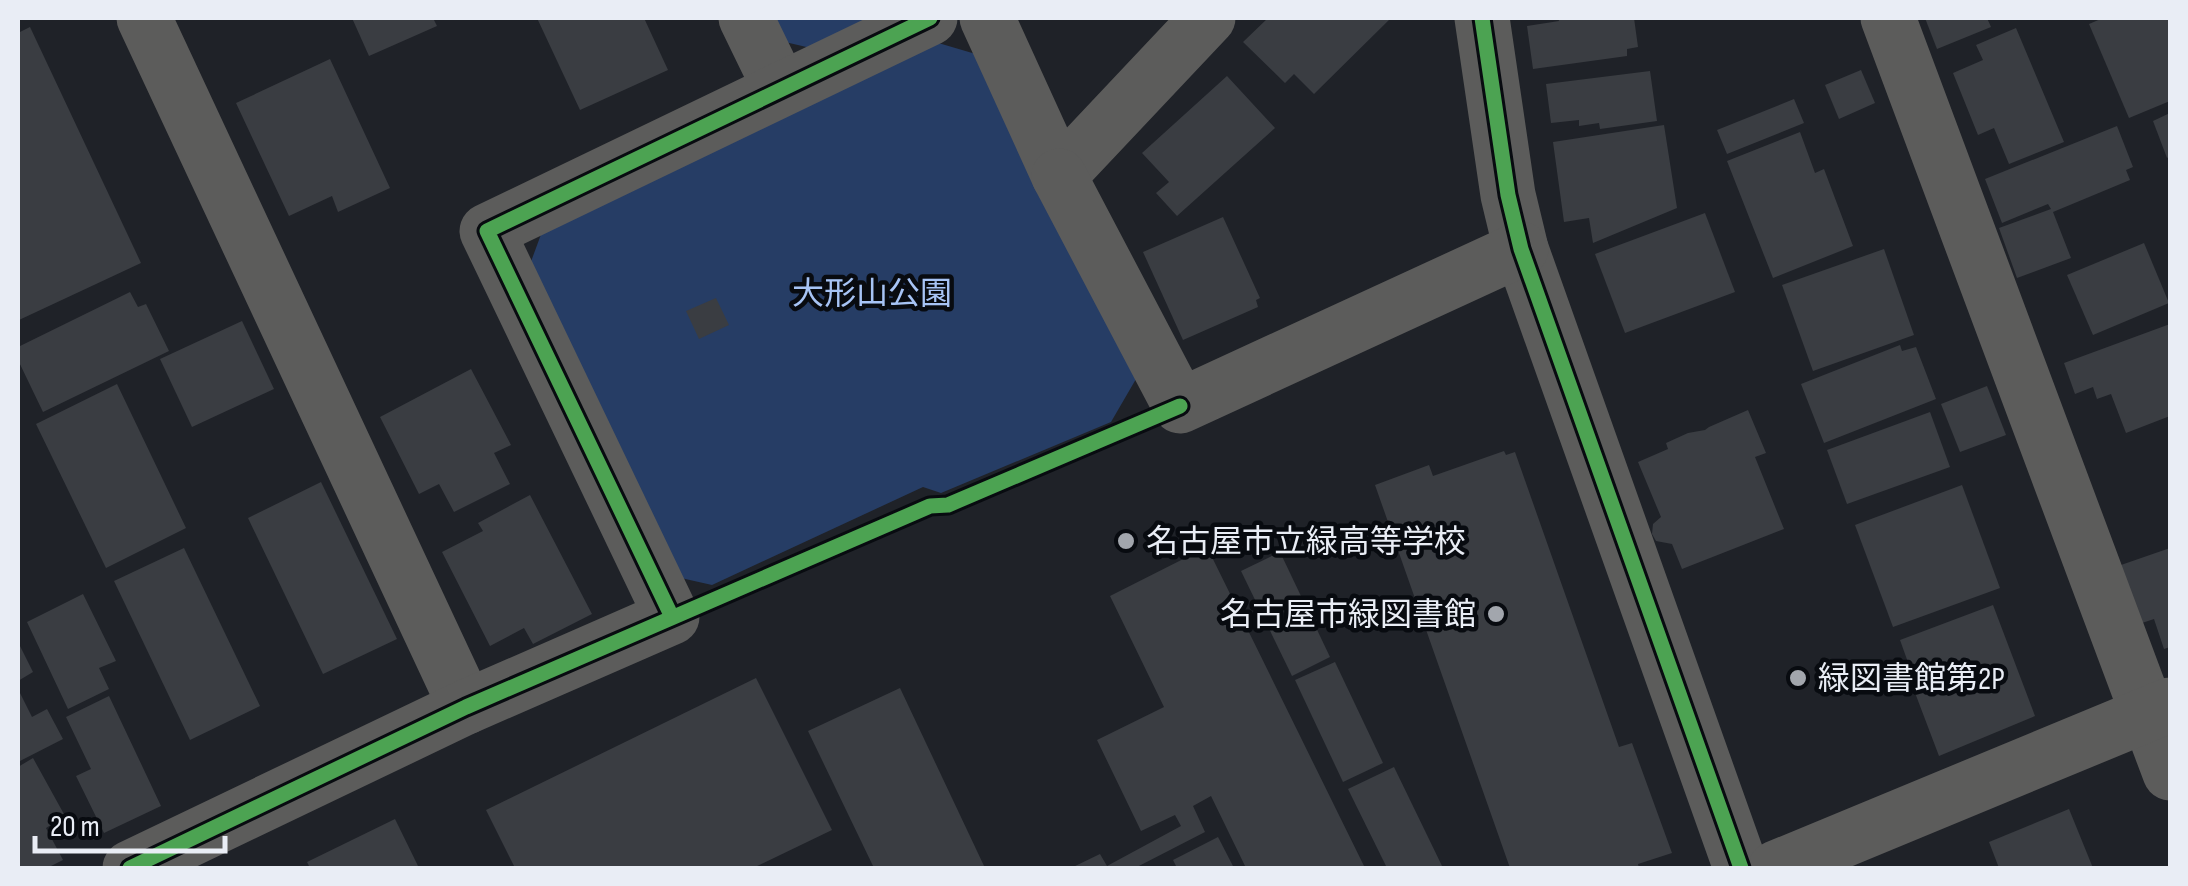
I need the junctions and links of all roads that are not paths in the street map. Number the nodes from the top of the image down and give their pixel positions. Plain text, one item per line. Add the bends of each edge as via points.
1 (144, 18) edge
2 (746, 18) edge
3 (930, 18) edge
4 (987, 18) edge
5 (1208, 18) edge
6 (1482, 18) edge
7 (1888, 18) edge
8 (780, 88) junction
9 (1059, 176) junction
10 (1521, 249) junction
11 (466, 706) junction
12 (2160, 710) edge
13 (2170, 773) edge
14 (130, 868) edge
15 (1740, 868) edge
16 (1776, 868) edge

1 - 11 street
2 - 8 street
3 - 8 street
4 - 9 street
5 - 9 street
6 - 10 street
7 - 12 street
8 - 11 street via 487,231 672,617
9 - 10 street via 1180,406
10 - 15 street
11 - 14 street
12 - 13 street
12 - 16 street

